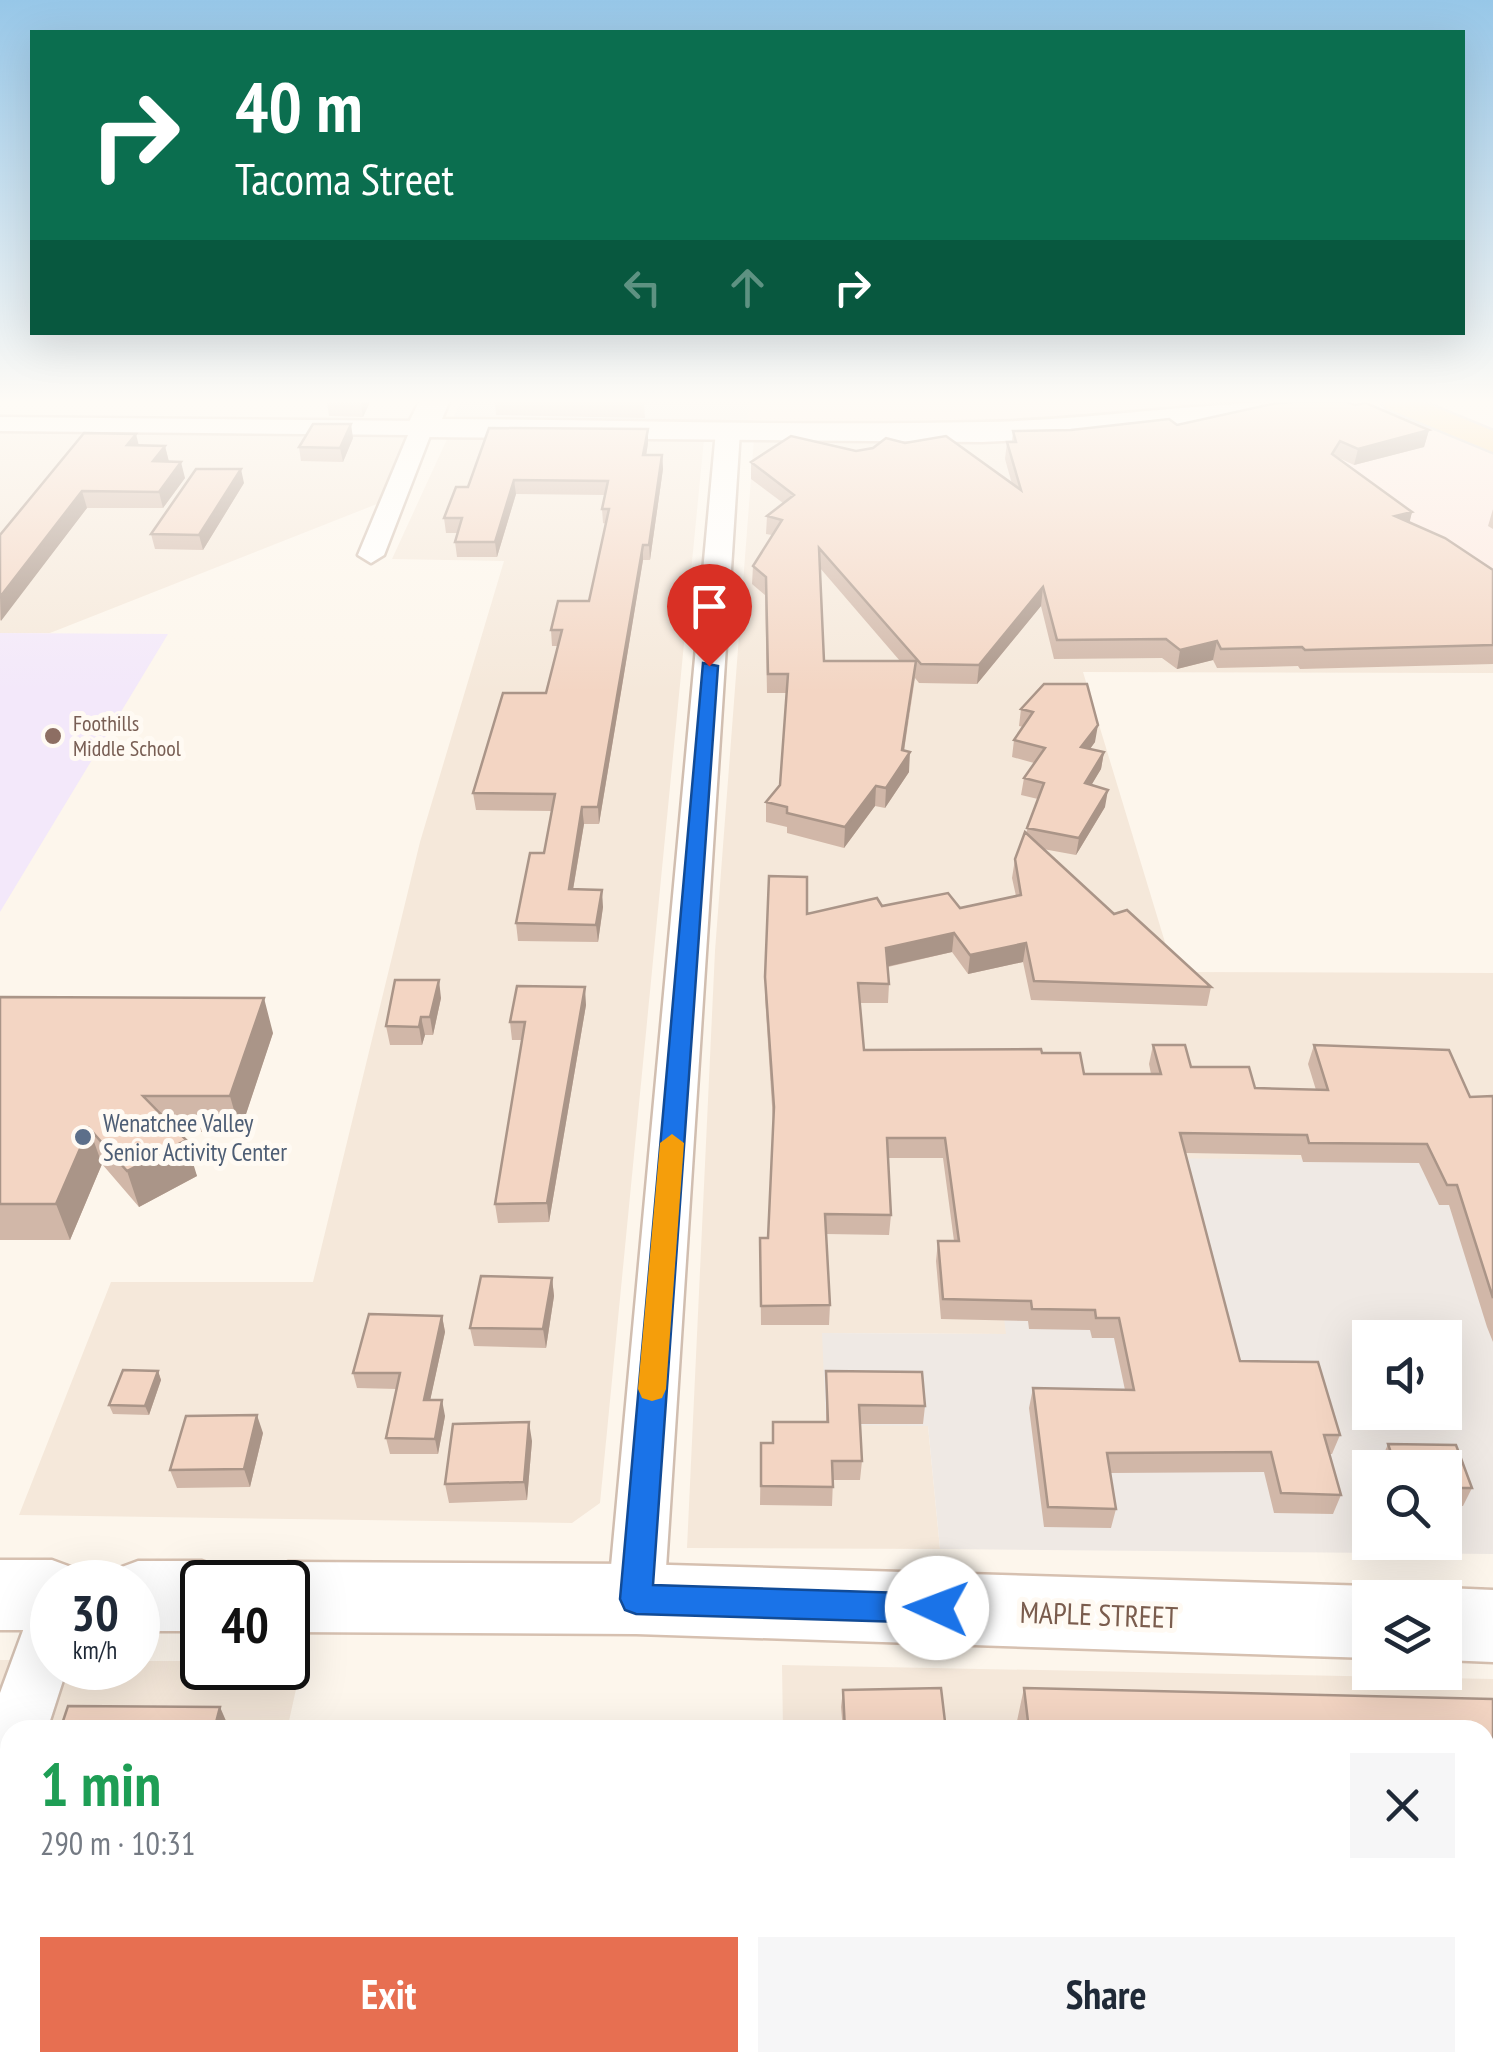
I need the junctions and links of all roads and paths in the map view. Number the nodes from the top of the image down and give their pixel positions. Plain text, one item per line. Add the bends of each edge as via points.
1 (393, 499) edge
2 (723, 499) edge
3 (370, 555) dead end
4 (0, 1595) edge
5 (30, 1595) edge
6 (310, 1597) edge
7 (636, 1599) junction
8 (1352, 1621) edge
9 (1462, 1625) edge
10 (1493, 1626) edge
11 (30, 1690) edge
12 (20, 1720) edge

1 - 3 street
2 - 7 street
4 - 5 street
6 - 7 street, MAPLE STREET
7 - 8 street, MAPLE STREET
9 - 10 street
11 - 12 street

